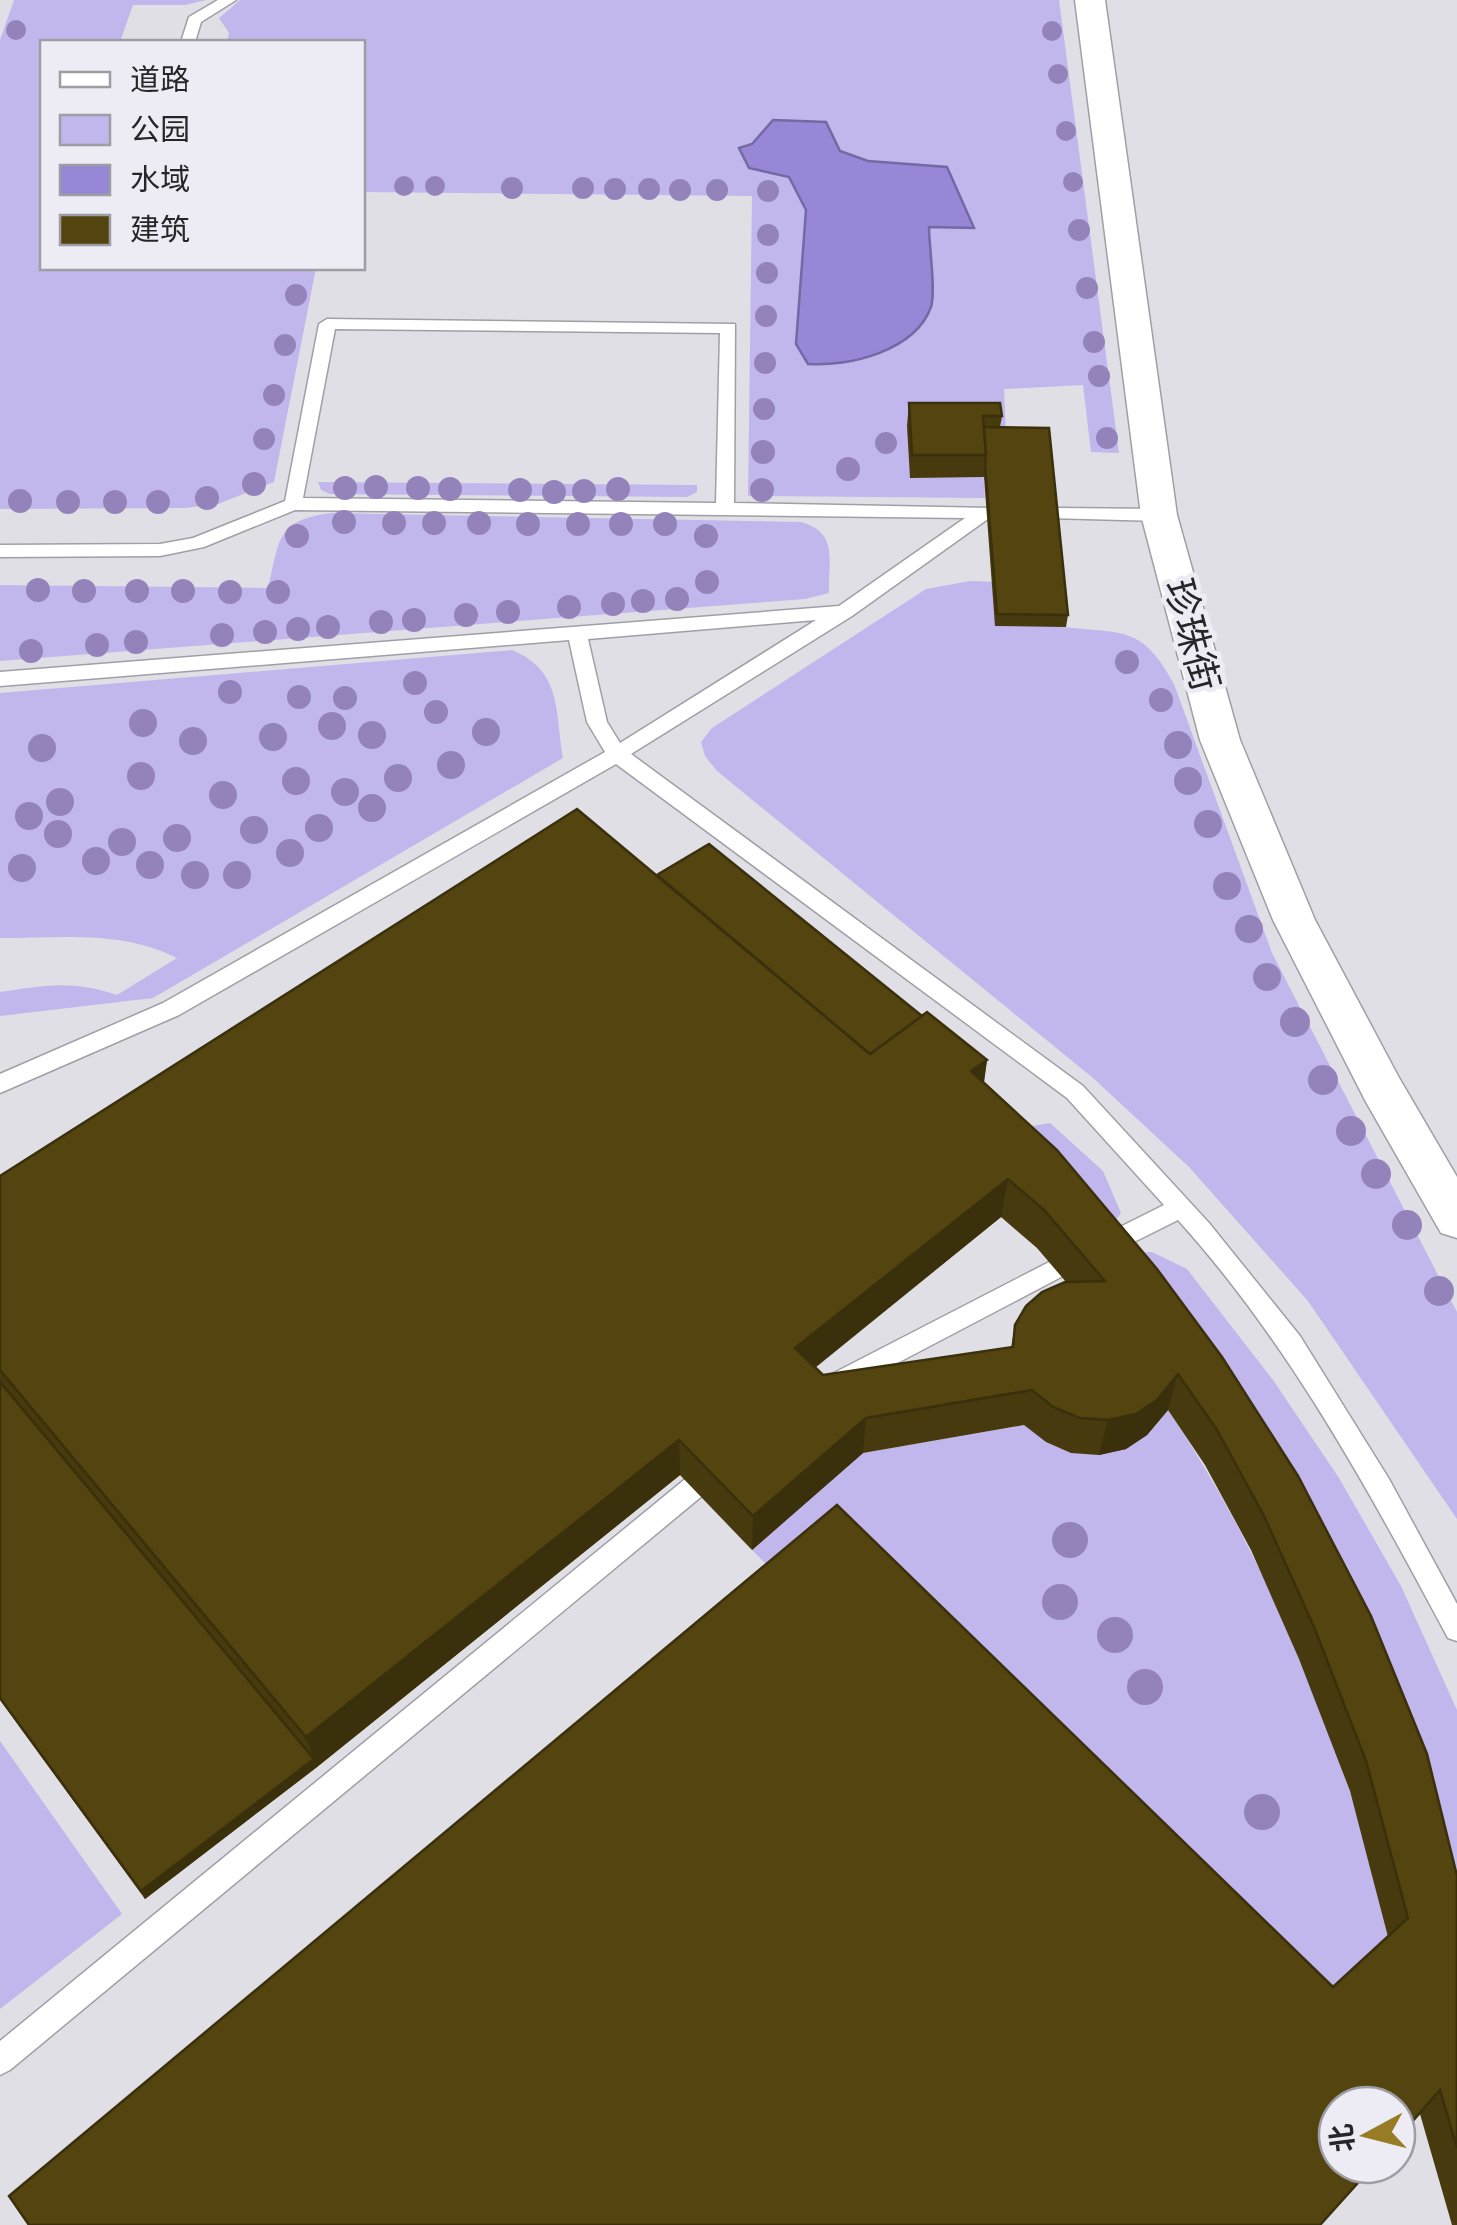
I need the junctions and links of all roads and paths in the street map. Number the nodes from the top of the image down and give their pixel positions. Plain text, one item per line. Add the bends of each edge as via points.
1 (230, 0) edge
2 (1090, 0) edge
3 (189, 40) edge
4 (293, 504) junction
5 (726, 510) junction
6 (1054, 514) edge
7 (1159, 515) junction
8 (0, 551) edge
9 (845, 611) junction
10 (577, 632) junction
11 (0, 679) edge
12 (618, 754) junction
13 (0, 1084) edge
14 (1181, 1208) junction
15 (1457, 1219) edge
16 (1099, 1248) edge
17 (1055, 1269) edge
18 (808, 1399) edge
19 (693, 1488) edge
20 (1457, 1629) edge
21 (0, 2060) edge

1 - 3 lane via 194,20
2 - 7 street, 珍珠街
4 - 5 lane
4 - 5 lane via 328,324 729,328
4 - 8 lane via 196,543 160,550
5 - 9 lane via 986,512
6 - 7 lane
7 - 15 street, 珍珠街 via 1220,740 1294,920
9 - 10 lane
9 - 12 lane
10 - 11 lane
10 - 12 lane via 597,722
12 - 13 lane via 171,1009
12 - 14 lane via 1075,1092
14 - 16 lane
14 - 20 lane via 1291,1343
17 - 18 lane
19 - 21 lane

